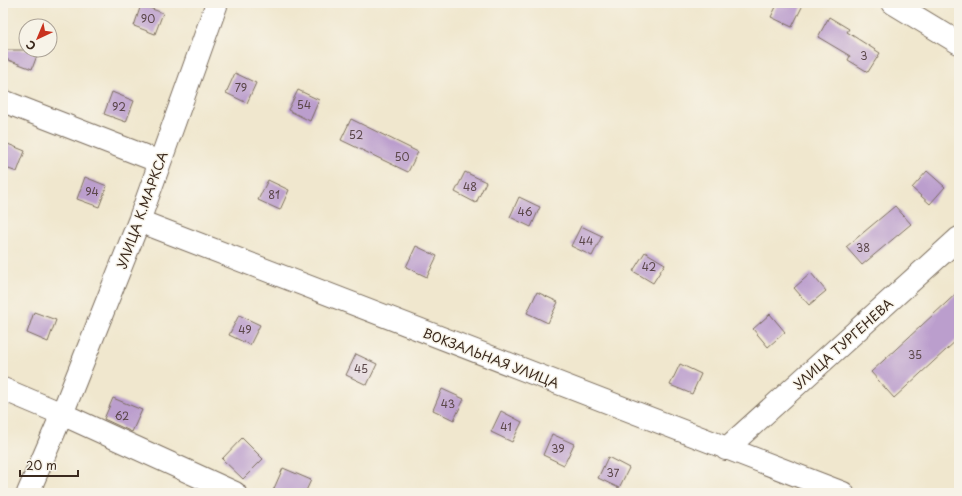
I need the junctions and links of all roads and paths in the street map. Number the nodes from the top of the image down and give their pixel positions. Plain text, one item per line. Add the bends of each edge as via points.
1 (217, 3) edge
2 (893, 3) edge
3 (959, 43) edge
4 (3, 101) edge
5 (160, 162) junction
6 (139, 221) junction
7 (959, 238) edge
8 (3, 389) edge
9 (62, 414) junction
10 (726, 449) junction
11 (28, 493) edge
12 (235, 493) edge
13 (843, 493) edge

1 - 5 street, УЛИЦА К.МАРКСА
2 - 3 street
4 - 5 street
5 - 6 street, УЛИЦА К.МАРКСА
6 - 9 street, УЛИЦА К.МАРКСА
6 - 10 street, ВОКЗАЛЬНАЯ УЛИЦА
7 - 10 street, УЛИЦА ТУРГЕНЕВА
8 - 9 street
9 - 11 street, УЛИЦА К.МАРКСА
9 - 12 street
10 - 13 street, ВОКЗАЛЬНАЯ УЛИЦА

